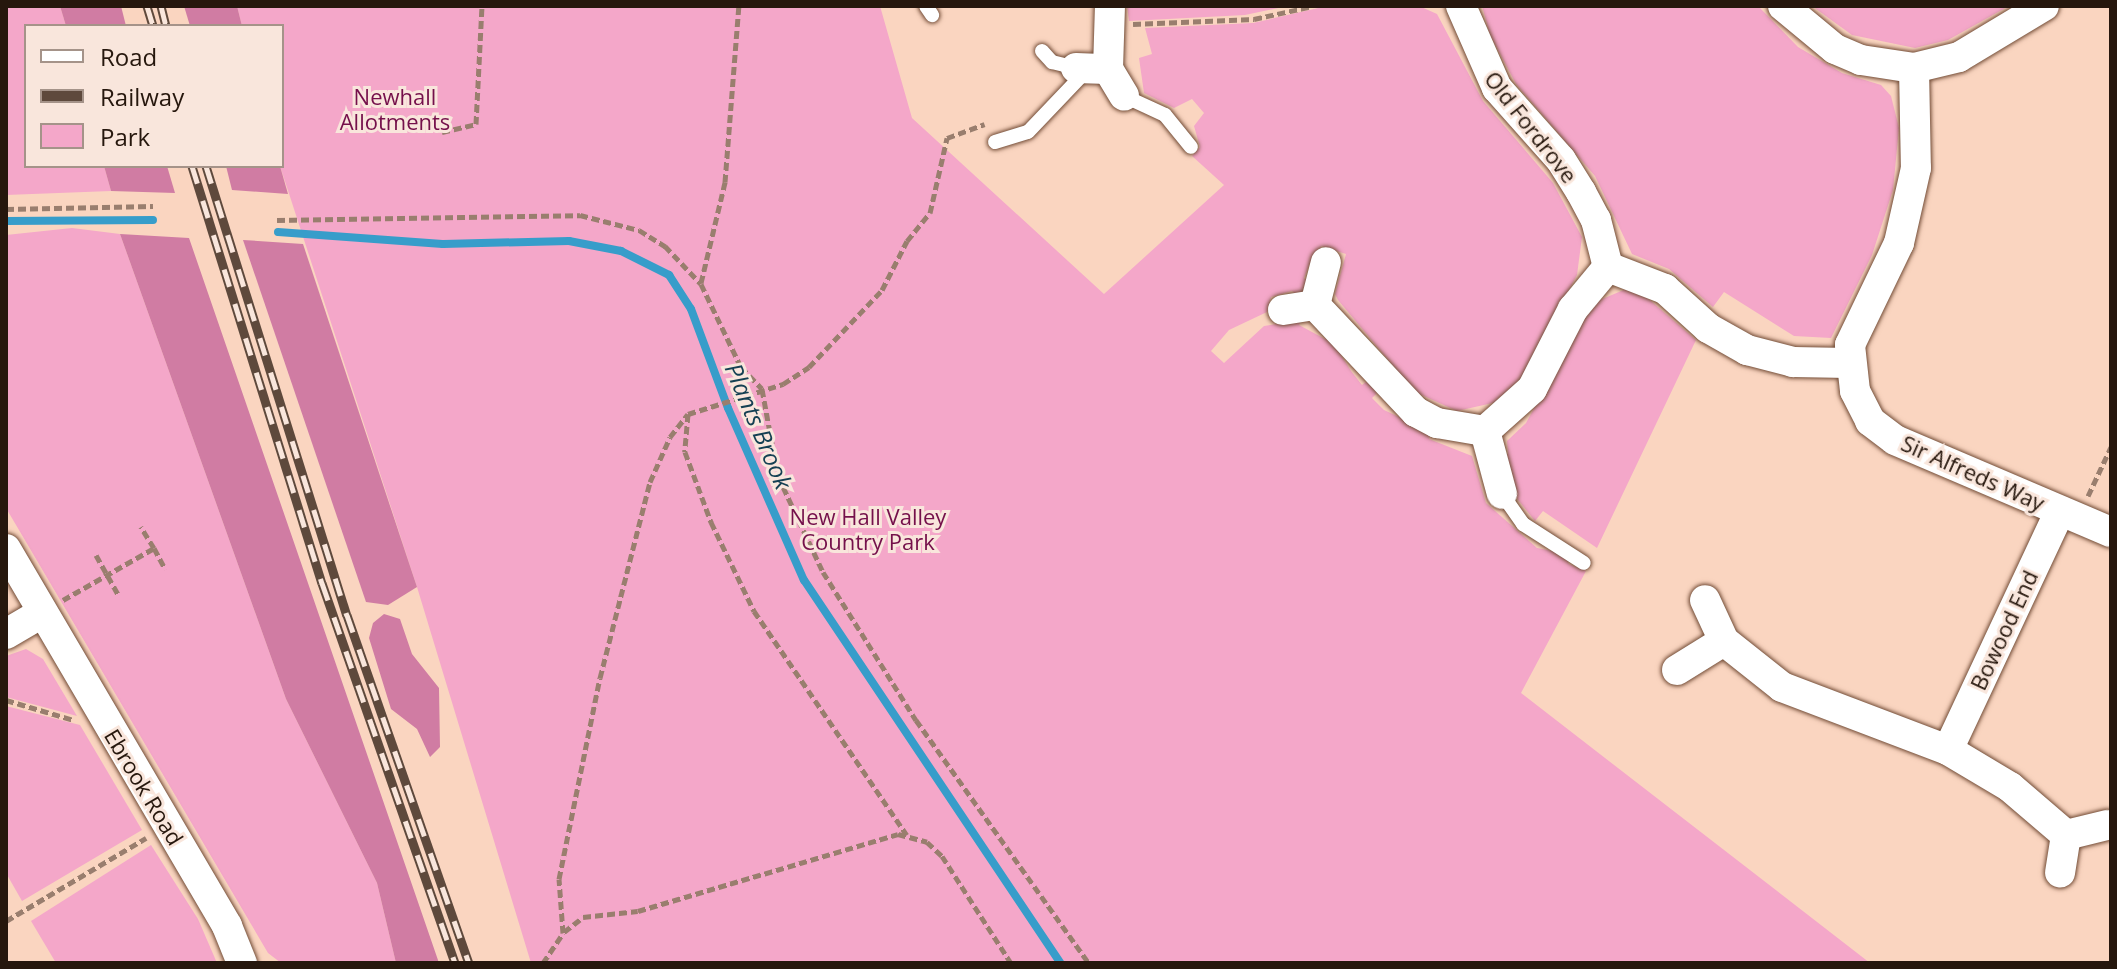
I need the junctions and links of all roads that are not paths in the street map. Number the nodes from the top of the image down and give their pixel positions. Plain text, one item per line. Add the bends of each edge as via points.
1 (1461, 6) edge
2 (1783, 6) edge
3 (2044, 6) edge
4 (1111, 16) edge
5 (1042, 51) dead end
6 (1091, 68) junction
7 (1914, 68) junction
8 (1124, 96) joint
9 (995, 142) dead end
10 (1191, 147) dead end
11 (1326, 262) dead end
12 (1608, 267) junction
13 (1315, 305) junction
14 (1283, 310) dead end
15 (1849, 363) junction
16 (1485, 431) junction
17 (1502, 494) joint
18 (2069, 514) junction
19 (2111, 532) edge
20 (6, 549) edge
21 (1584, 563) dead end
22 (1705, 600) dead end
23 (42, 613) junction
24 (6, 634) edge
25 (1724, 641) junction
26 (1677, 670) dead end
27 (1948, 750) junction
28 (2107, 825) dead end
29 (2066, 835) junction
30 (2060, 873) dead end
31 (242, 963) edge

1 - 12 street, Old Fordrove via 1497,88 1561,160 1581,192 1596,220
2 - 7 street via 1835,49 1861,60
3 - 7 street via 1959,57
4 - 6 street
5 - 6 lane via 1052,62
6 - 8 street
6 - 9 lane via 1028,132
7 - 15 street via 1919,129 1909,211 1885,275 1857,323
8 - 10 lane via 1165,115
11 - 13 street
12 - 15 street via 1665,289 1708,328 1747,350 1793,362
12 - 16 street via 1573,309 1532,389
13 - 14 street
13 - 16 street via 1416,412 1437,423
15 - 18 street, Sir Alfreds Way via 1870,421 1895,440
16 - 17 street
17 - 21 lane via 1523,524
18 - 19 street, Sir Alfreds Way
18 - 27 street, Bowood End
20 - 23 street, Ebrook Road
22 - 25 street
23 - 24 street
23 - 31 street, Ebrook Road via 227,926
25 - 26 street
25 - 27 street via 1782,687
27 - 29 street via 2041,809
28 - 29 street
29 - 30 street

